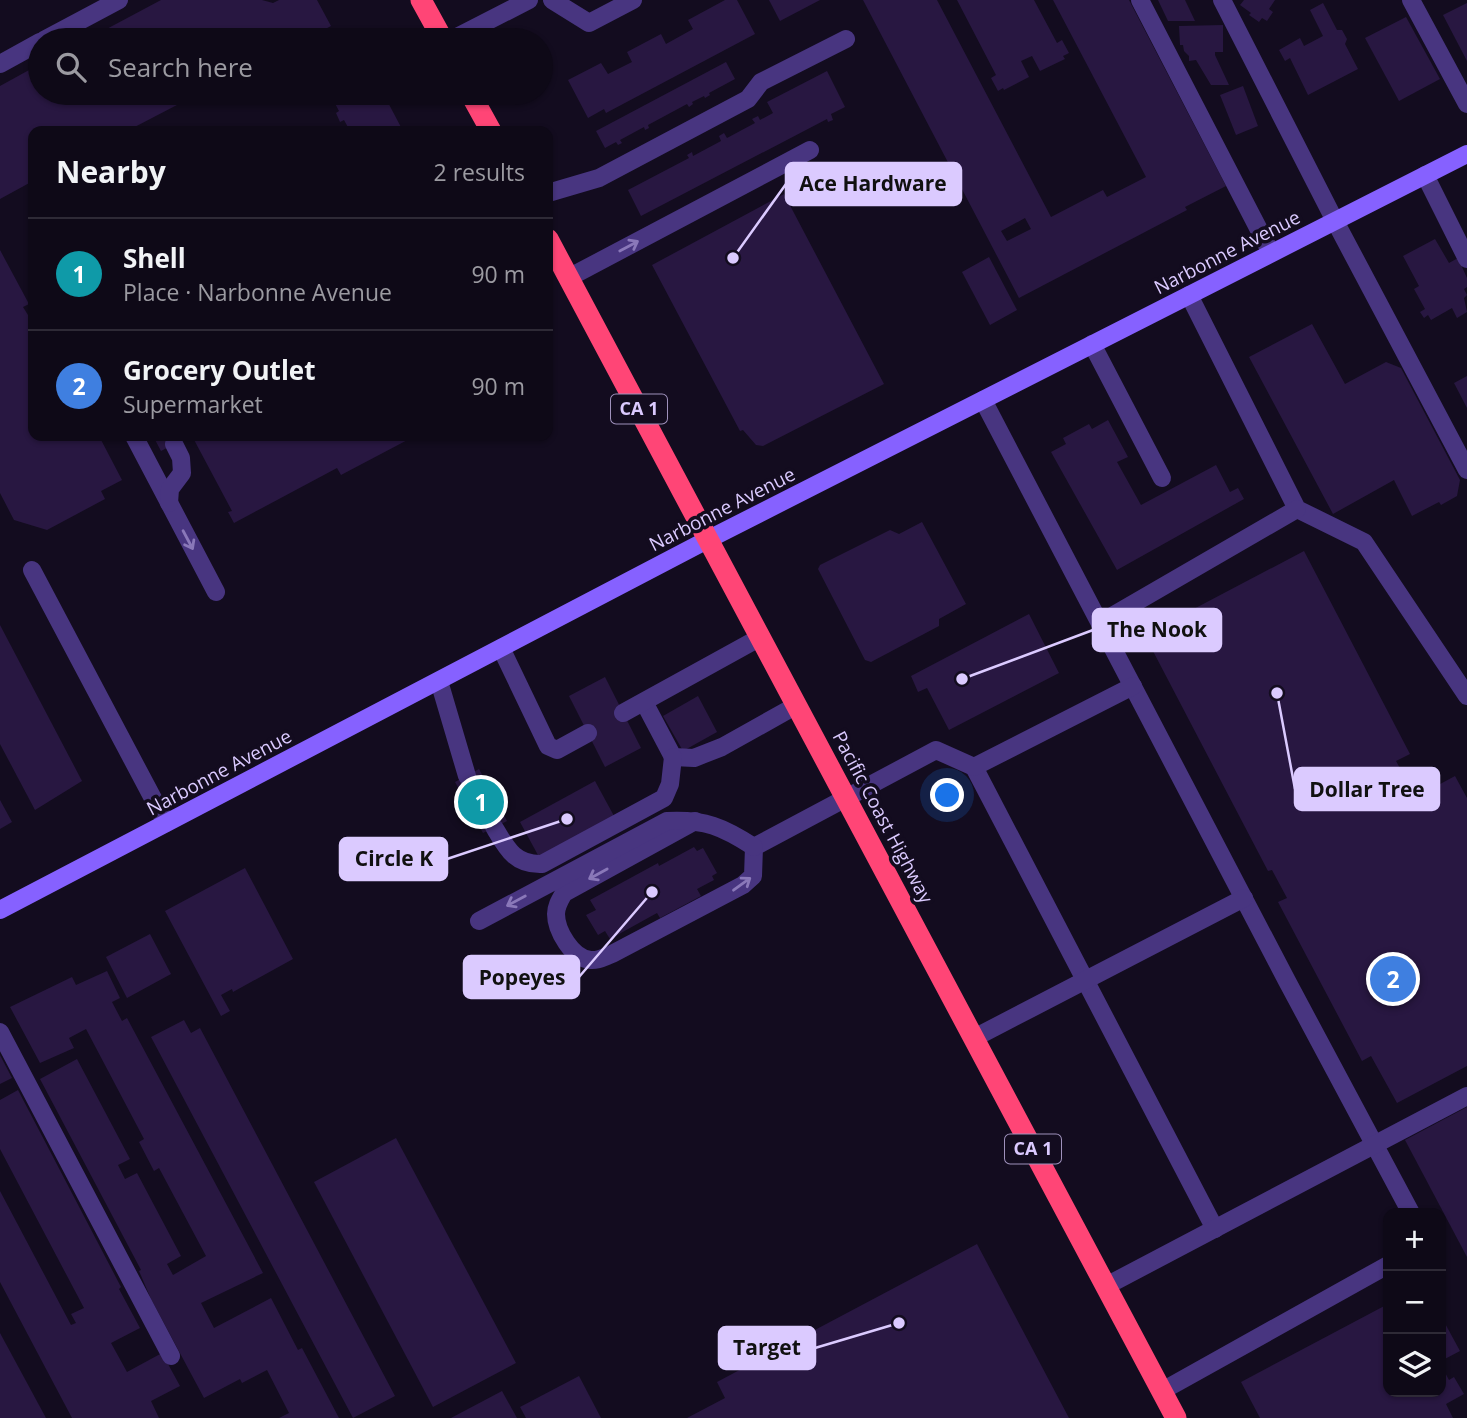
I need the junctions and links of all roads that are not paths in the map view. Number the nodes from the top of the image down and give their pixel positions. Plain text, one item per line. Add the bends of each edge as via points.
1 (119, 0) edge
2 (421, 0) edge
3 (529, 0) edge
4 (552, 0) edge
5 (633, 0) edge
6 (1140, 0) edge
7 (1222, 0) edge
8 (1411, 0) edge
9 (66, 28) edge
10 (436, 28) edge
11 (474, 28) edge
12 (846, 39) dead end
13 (28, 49) edge
14 (0, 64) edge
15 (1467, 104) edge
16 (477, 105) edge
17 (488, 126) edge
18 (810, 150) dead end
19 (1467, 153) edge
20 (1425, 175) junction
21 (553, 192) edge
22 (1335, 221) junction
23 (553, 249) edge
24 (1271, 253) junction
25 (1467, 259) edge
26 (568, 278) junction
27 (1189, 295) junction
28 (1091, 344) junction
29 (983, 400) junction
30 (137, 441) edge
31 (174, 444) dead end
32 (1467, 470) edge
33 (1162, 478) dead end
34 (169, 503) junction
35 (1297, 509) junction
36 (709, 539) junction
37 (32, 570) dead end
38 (216, 592) dead end
39 (1100, 623) junction
40 (761, 637) junction
41 (501, 648) junction
42 (439, 681) junction
43 (1133, 686) junction
44 (1467, 696) edge
45 (644, 702) junction
46 (797, 705) junction
47 (623, 713) dead end
48 (588, 733) dead end
49 (673, 757) junction
50 (974, 767) junction
51 (467, 776) dead end
52 (847, 798) junction
53 (695, 821) junction
54 (166, 823) junction
55 (495, 827) dead end
56 (754, 847) junction
57 (1244, 898) junction
58 (0, 910) edge
59 (479, 920) dead end
60 (1086, 980) junction
61 (0, 1032) edge
62 (974, 1038) junction
63 (1467, 1096) edge
64 (1374, 1145) junction
65 (1408, 1208) edge
66 (1215, 1229) junction
67 (1383, 1268) edge
68 (1106, 1286) junction
69 (171, 1356) dead end
70 (1162, 1391) junction
71 (1176, 1418) edge

1 - 9 lane
2 - 10 highway
3 - 11 lane
4 - 5 lane via 589,23
6 - 24 lane
7 - 22 lane
8 - 15 lane
12 - 21 lane via 761,82 748,99 599,178
13 - 14 lane
16 - 17 highway
26 -> 18 lane
19 - 20 main road, Narbonne Avenue
20 - 22 main road, Narbonne Avenue
20 - 25 lane
22 - 24 main road, Narbonne Avenue
22 - 32 lane
23 - 26 highway, Pacific Coast Highway / CA 1
24 - 27 main road, Narbonne Avenue
26 - 36 highway, Pacific Coast Highway / CA 1
27 - 28 main road, Narbonne Avenue
27 - 35 lane
28 - 29 main road, Narbonne Avenue
28 - 33 lane
29 - 36 main road, Narbonne Avenue
29 - 39 lane
30 - 34 lane
31 - 34 lane via 182,473 170,489
34 -> 38 lane
35 - 39 lane
35 - 44 lane via 1364,541
36 - 40 highway, Pacific Coast Highway / CA 1
36 - 41 main road, Narbonne Avenue
37 - 54 lane
39 - 43 lane
40 - 45 lane
40 - 46 highway, Pacific Coast Highway / CA 1
41 - 42 main road, Narbonne Avenue
41 - 48 lane via 548,746 557,750
42 - 51 lane
42 - 54 main road, Narbonne Avenue
43 - 50 lane
43 - 57 lane
45 - 47 lane
45 - 49 lane
46 - 49 lane via 722,747 694,758
46 - 52 highway, Pacific Coast Highway / CA 1
49 - 55 lane via 664,798 542,864 520,861 508,852
50 - 52 lane via 936,750
50 - 60 lane
52 - 56 lane
52 - 62 highway, Pacific Coast Highway / CA 1
53 - 56 lane via 712,823
53 -> 56 lane via 564,893 557,921 580,957 590,960 612,954 743,886 753,876
53 -> 59 lane via 667,821
54 - 58 main road, Narbonne Avenue
57 - 60 lane
57 - 64 lane
60 - 62 lane
60 - 66 lane
61 - 69 lane
62 - 68 highway, Pacific Coast Highway / CA 1
63 - 64 lane
64 - 65 lane
64 - 66 lane
66 - 68 lane
67 - 70 lane
68 - 70 highway, Pacific Coast Highway / CA 1
70 - 71 highway, Pacific Coast Highway / CA 1

